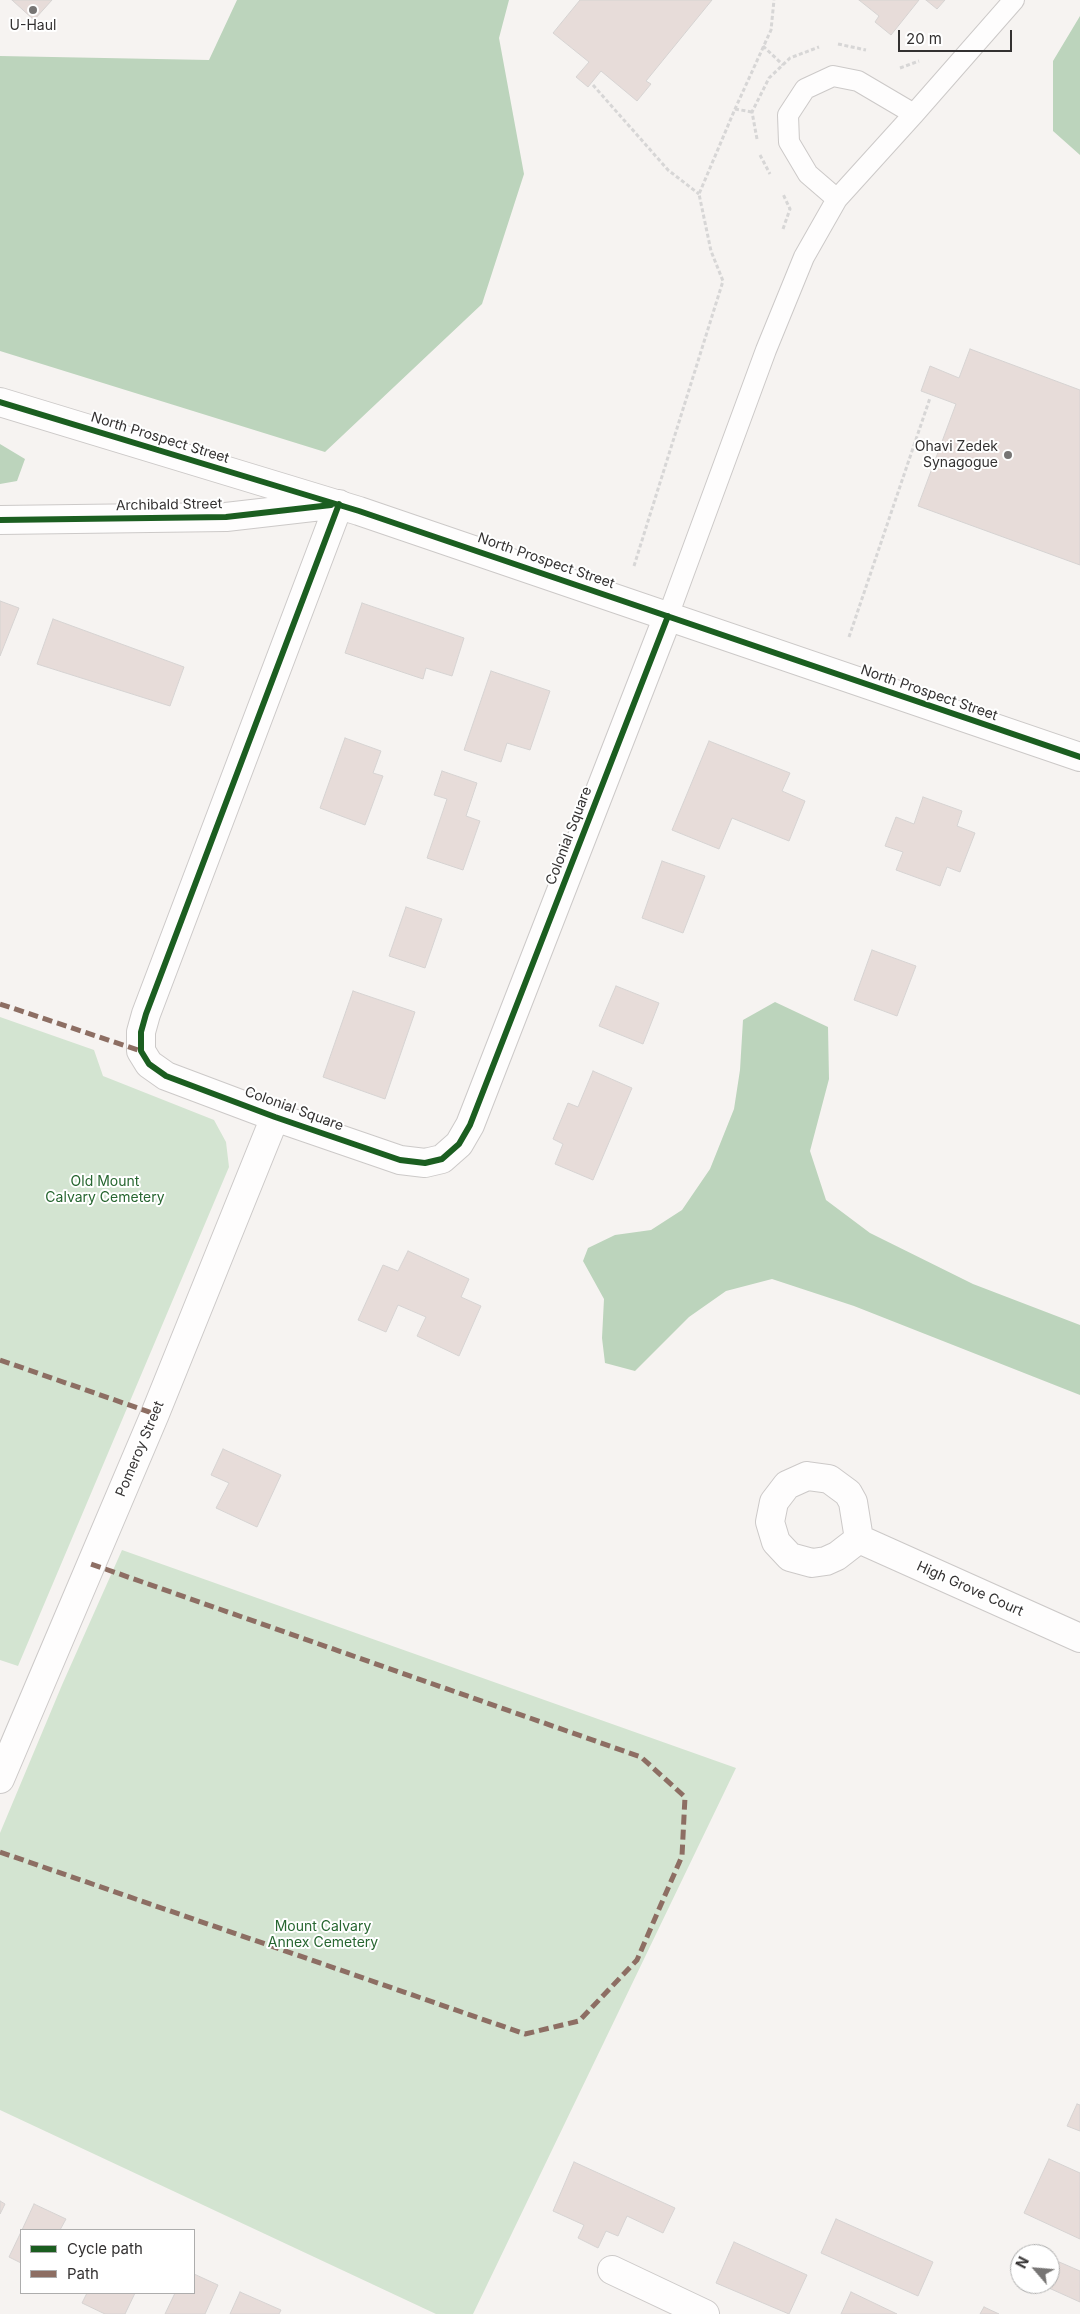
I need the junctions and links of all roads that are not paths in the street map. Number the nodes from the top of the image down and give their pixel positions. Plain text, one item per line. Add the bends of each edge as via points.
1 (1014, 0) edge
2 (914, 114) junction
3 (837, 198) junction
4 (0, 402) edge
5 (339, 504) junction
6 (0, 520) edge
7 (668, 616) junction
8 (1080, 757) edge
9 (276, 1117) junction
10 (859, 1540) dead end
11 (1080, 1638) edge
12 (0, 1779) edge
13 (612, 2270) dead end
14 (705, 2314) edge

1 - 2 lane
2 - 3 lane
2 - 3 lane via 858,81 833,76 805,89 788,114 789,142 808,174
3 - 7 lane via 804,257 766,350
4 - 5 street, North Prospect Street
5 - 6 street, Archibald Street via 226,517
5 - 7 street, North Prospect Street
5 - 9 street, Colonial Square via 141,1032 141,1051 149,1064 166,1076
7 - 8 street, North Prospect Street
7 - 9 street, Colonial Square via 470,1124 459,1144 442,1159 425,1163 400,1160
9 - 12 street, Pomeroy Street
10 - 11 street, High Grove Court
13 - 14 street

